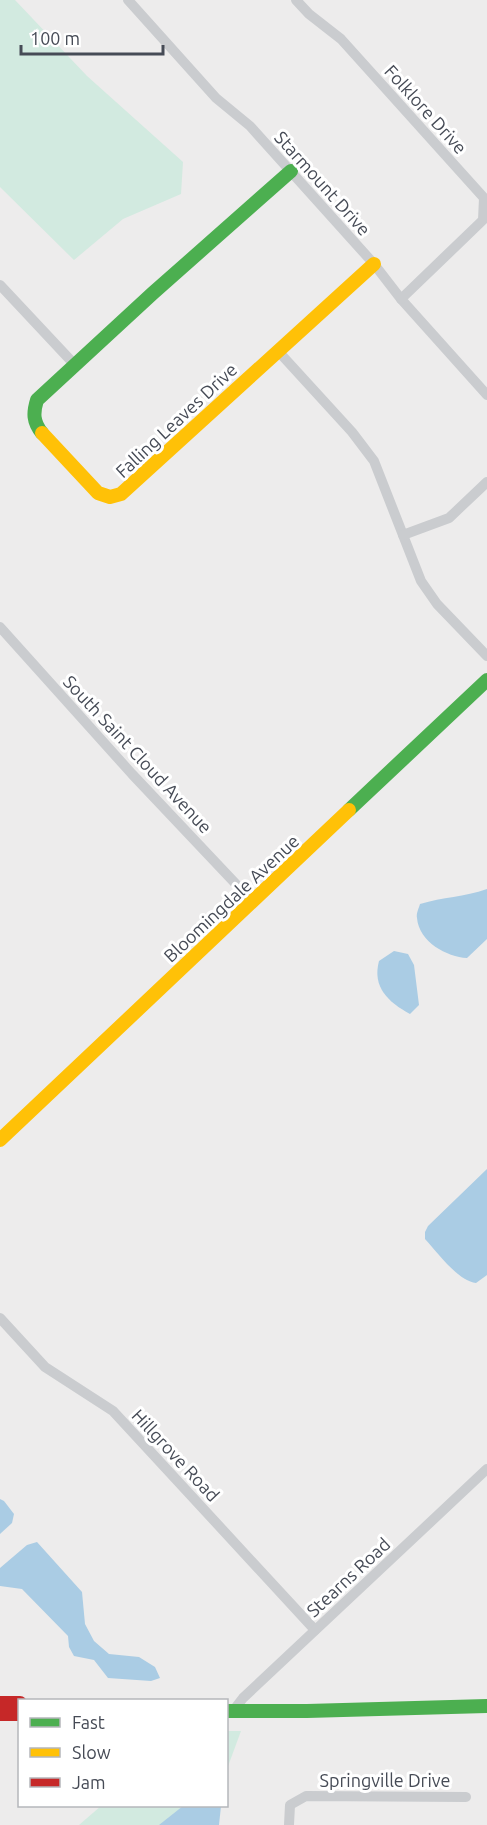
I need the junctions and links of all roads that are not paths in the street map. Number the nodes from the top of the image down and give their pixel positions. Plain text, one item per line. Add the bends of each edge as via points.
1 (128, 0) edge
2 (296, 0) edge
3 (291, 171) junction
4 (375, 264) junction
5 (0, 285) edge
6 (401, 299) junction
7 (278, 351) junction
8 (75, 365) junction
9 (487, 395) edge
10 (487, 482) edge
11 (403, 535) junction
12 (0, 627) edge
13 (487, 656) edge
14 (487, 681) edge
15 (253, 902) junction
16 (2, 1136) edge
17 (0, 1318) edge
18 (487, 1469) edge
19 (315, 1630) junction
20 (0, 1702) edge
21 (18, 1703) edge
22 (487, 1706) edge
23 (230, 1711) edge
24 (307, 1711) junction
25 (0, 1714) edge
26 (18, 1714) edge
27 (487, 1715) edge
28 (466, 1797) dead end
29 (289, 1825) edge

1 - 3 street, Starmount Drive via 216,98 250,126
2 - 6 street, Folklore Drive via 341,39 484,198 483,220
3 - 4 street, Starmount Drive
3 - 8 street, Falling Leaves Drive
4 - 6 street, Starmount Drive
4 - 7 street, Falling Leaves Drive
5 - 8 street
6 - 9 street, Starmount Drive
7 - 8 street, Falling Leaves Drive via 121,494 110,497 98,493 36,426 33,412 37,400
7 - 11 street via 374,461
10 - 11 street via 449,518
11 - 13 street via 421,580 437,604
12 - 15 street, South Saint Cloud Avenue
14 - 15 street, Bloomingdale Avenue
15 - 16 street, Bloomingdale Avenue
17 - 19 street, Hillgrove Road via 45,1367 113,1411
18 - 19 street, Stearns Road
19 - 23 street, Stearns Road
20 - 21 street
22 - 24 street
23 - 24 street
24 - 27 street
25 - 26 street
28 - 29 street, Springville Drive via 306,1796 290,1805

